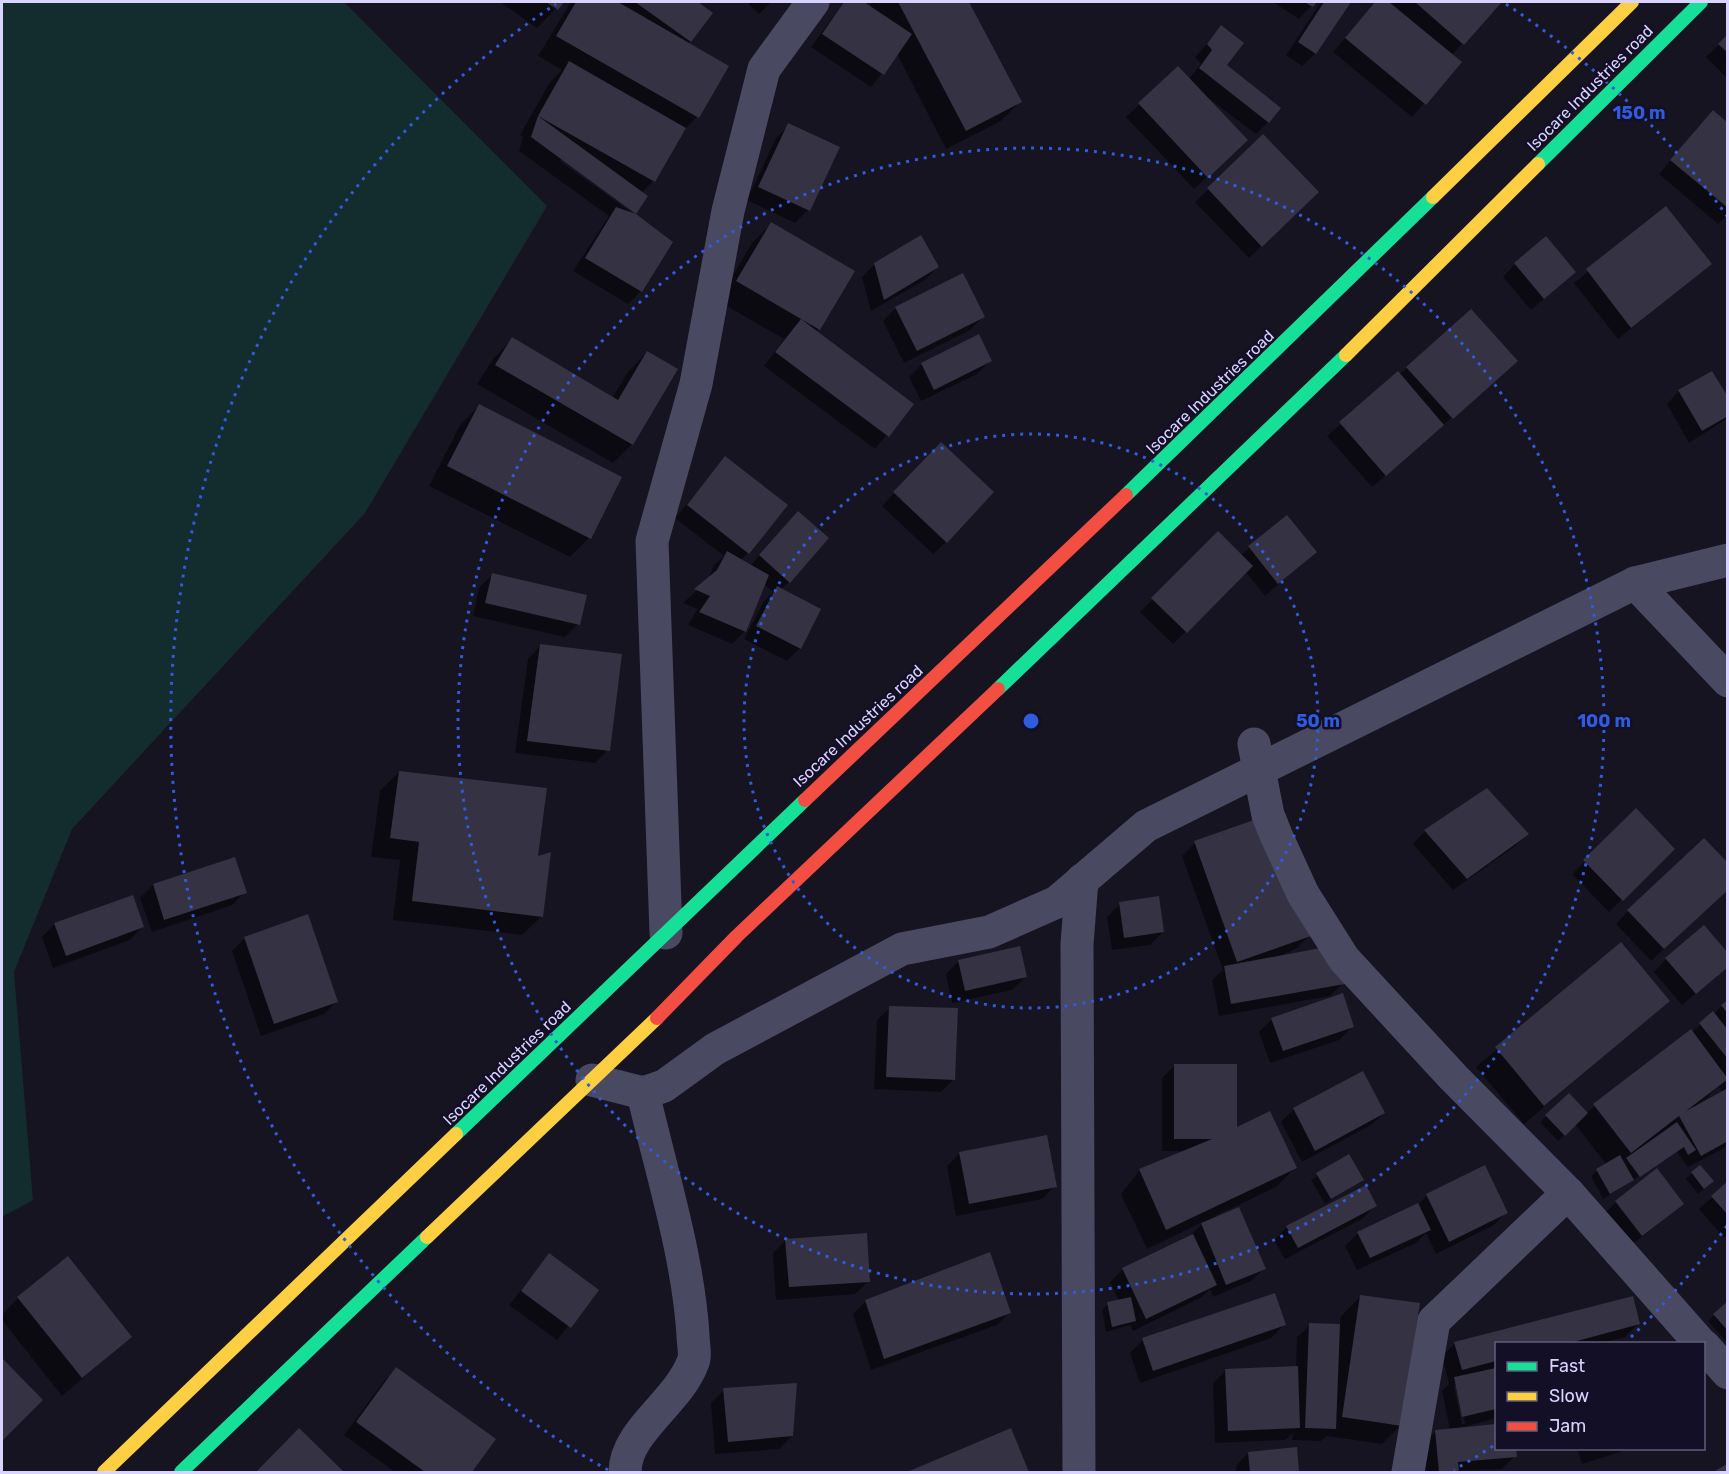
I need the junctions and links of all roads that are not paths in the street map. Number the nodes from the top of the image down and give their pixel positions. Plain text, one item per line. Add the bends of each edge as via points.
1 (813, 2) edge
2 (1632, 2) edge
3 (1701, 2) edge
4 (1255, 416) dead end
5 (1269, 431) junction
6 (1728, 560) edge
7 (1635, 584) junction
8 (1728, 681) edge
9 (1257, 757) junction
10 (1082, 880) junction
11 (666, 933) junction
12 (592, 1080) junction
13 (643, 1093) junction
14 (1568, 1193) junction
15 (1699, 1342) edge
16 (1705, 1348) edge
17 (1728, 1373) edge
18 (104, 1473) edge
19 (181, 1473) edge
20 (625, 1473) edge
21 (1079, 1473) edge
22 (1408, 1473) edge

1 - 11 street via 765,69 728,211 696,384 652,541
2 - 11 street, Isocare Industries road via 1237,398
3 - 5 street, Isocare Industries road
4 - 5 street
5 - 12 street, Isocare Industries road via 746,928
6 - 7 street
7 - 8 street
7 - 9 street
9 - 10 street via 1146,826
9 - 14 street via 1276,835 1303,894 1344,959
10 - 13 street via 1057,902 989,932 902,949 715,1049 664,1086
10 - 21 street via 1077,944
11 - 18 street, Isocare Industries road
12 - 13 street
12 - 19 street, Isocare Industries road
13 - 20 street via 691,1300 694,1360 680,1390 647,1425 625,1457
14 - 15 street
14 - 22 street via 1434,1321
16 - 17 street

